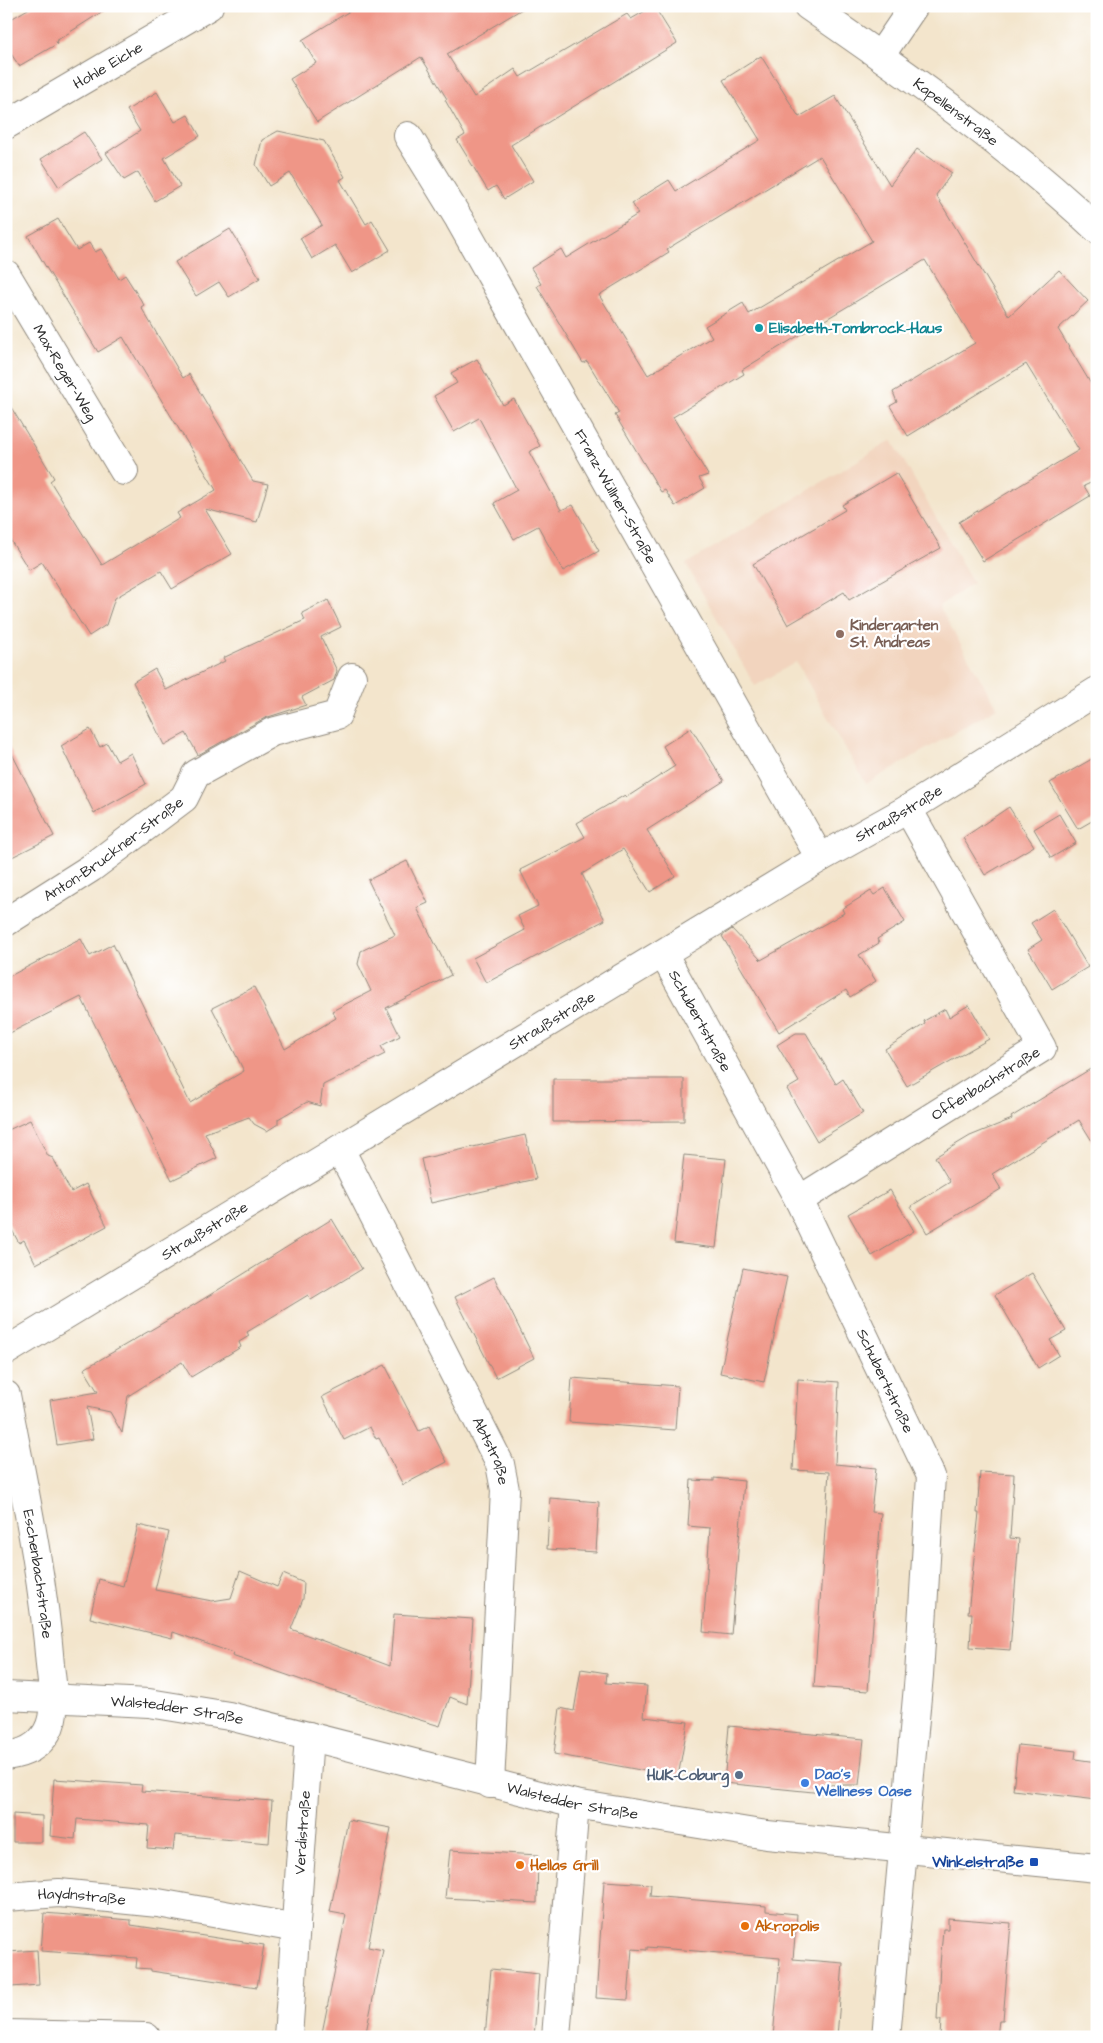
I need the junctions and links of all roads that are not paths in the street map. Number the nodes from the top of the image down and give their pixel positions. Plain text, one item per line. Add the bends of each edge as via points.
1 (209, 6) edge
2 (808, 6) edge
3 (914, 6) edge
4 (880, 56) junction
5 (6, 125) edge
6 (408, 136) dead end
7 (1097, 228) edge
8 (6, 274) edge
9 (124, 471) dead end
10 (352, 677) dead end
11 (1097, 691) edge
12 (908, 809) junction
13 (820, 858) junction
14 (6, 922) edge
15 (664, 955) junction
16 (340, 1150) junction
17 (799, 1200) junction
18 (6, 1352) edge
19 (6, 1395) edge
20 (6, 1696) edge
21 (53, 1698) junction
22 (309, 1736) junction
23 (6, 1756) edge
24 (490, 1784) junction
25 (575, 1804) junction
26 (902, 1850) junction
27 (1097, 1868) edge
28 (6, 1898) edge
29 (296, 1928) junction
30 (6, 2034) edge
31 (145, 2037) edge
32 (288, 2037) edge
33 (556, 2037) edge
34 (886, 2037) edge

1 - 5 street, Hohle Eiche
2 - 4 street, Kapellenstraße
3 - 4 street
4 - 7 street, Kapellenstraße via 972,122
6 - 13 street, Franz-Wüllner-Straße via 459,218
8 - 9 street, Max-Reger-Weg
10 - 14 street, Anton-Bruckner-Straße via 337,715 272,732 196,774 184,798 91,868
11 - 12 street, Straußstraße
12 - 13 street, Straußstraße
12 - 17 street, Offenbachstraße via 1042,1048
13 - 15 street, Straußstraße
15 - 16 street, Straußstraße
15 - 17 street, Schubertstraße
16 - 18 street, Straußstraße
16 - 24 street, Abtstraße via 500,1464 505,1490
17 - 26 street, Schubertstraße via 931,1476 919,1675
19 - 21 street, Eschenbachstraße via 45,1606
20 - 21 street, Walstedder Straße
21 - 22 street, Walstedder Straße via 150,1703 229,1716
21 - 23 street via 52,1720 37,1745 25,1753
22 - 24 street, Walstedder Straße
22 - 29 street, Verdistraße
24 - 25 street, Walstedder Straße
25 - 26 street, Walstedder Straße via 767,1835
25 - 33 street
26 - 27 street, Walstedder Straße
26 - 34 street
28 - 29 street, Haydnstraße via 59,1893 158,1903
29 - 32 street, Verdistraße
30 - 31 street

